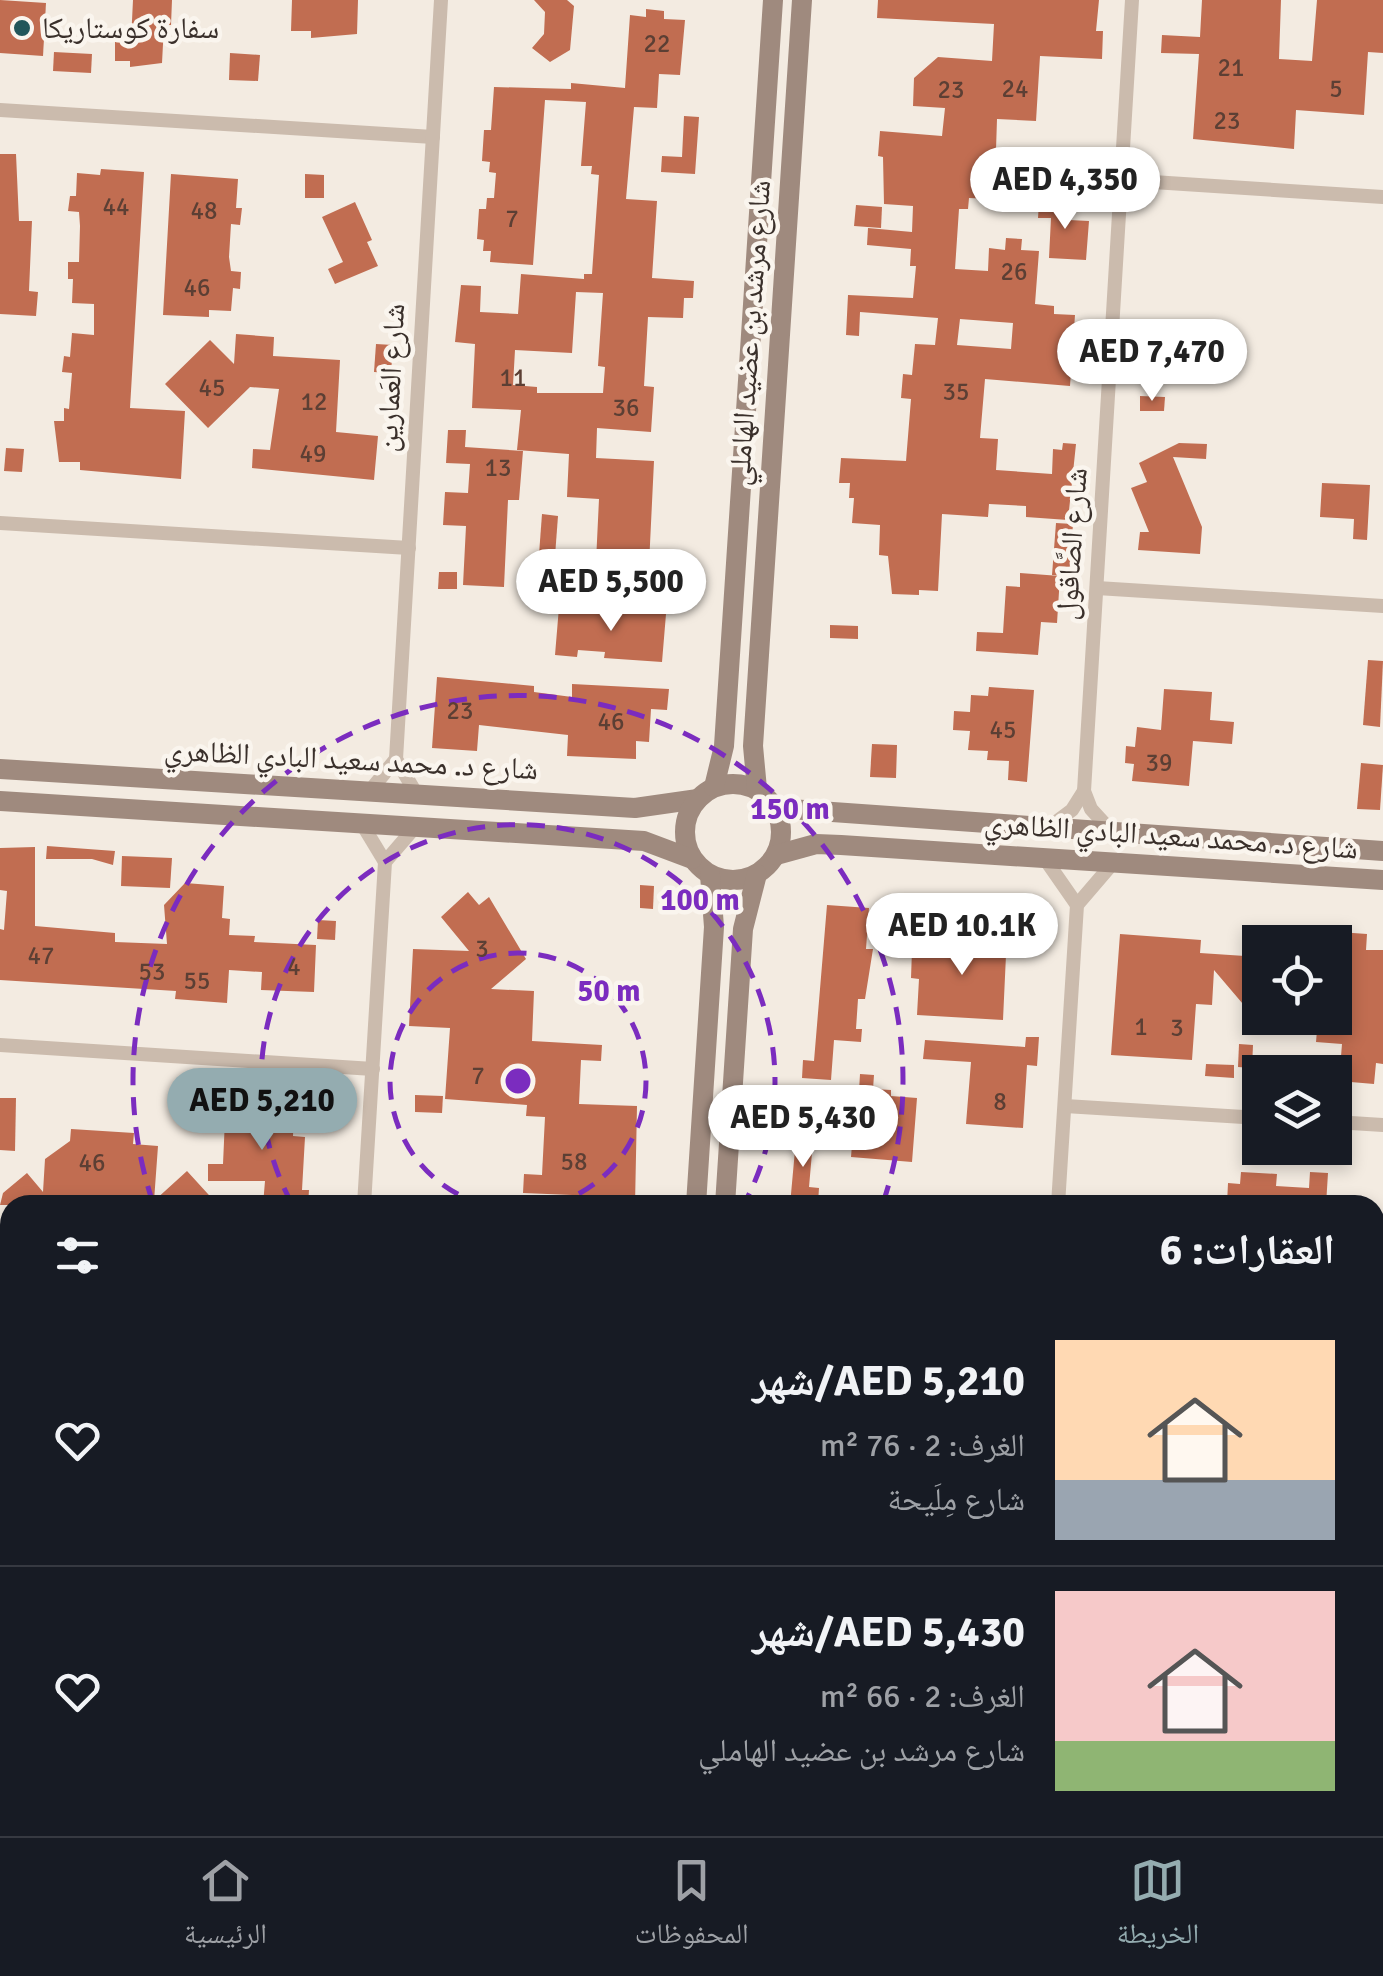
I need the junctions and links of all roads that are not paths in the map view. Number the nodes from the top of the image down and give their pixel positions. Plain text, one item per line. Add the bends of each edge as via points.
1 (441, 0) edge
2 (772, 0) edge
3 (802, 0) edge
4 (1132, 0) edge
5 (0, 110) edge
6 (433, 138) junction
7 (1122, 180) junction
8 (1383, 197) edge
9 (0, 523) edge
10 (408, 548) junction
11 (1097, 588) junction
12 (1383, 606) edge
13 (396, 759) junction
14 (0, 769) edge
15 (269, 786) junction
16 (757, 789) junction
17 (1084, 791) junction
18 (369, 792) junction
19 (706, 793) junction
20 (418, 795) junction
21 (0, 801) edge
22 (776, 808) junction
23 (269, 818) junction
24 (362, 824) junction
25 (416, 826) junction
26 (1048, 828) junction
27 (1113, 833) junction
28 (1146, 836) junction
29 (1383, 852) edge
30 (776, 855) junction
31 (692, 858) junction
32 (1045, 859) junction
33 (386, 862) junction
34 (1113, 863) junction
35 (1142, 864) junction
36 (710, 874) junction
37 (758, 874) junction
38 (1383, 880) edge
39 (1077, 905) junction
40 (0, 1045) edge
41 (373, 1069) junction
42 (1064, 1106) junction
43 (1242, 1117) edge
44 (1352, 1123) edge
45 (1383, 1125) edge
46 (365, 1195) edge
47 (697, 1195) edge
48 (726, 1195) edge
49 (1059, 1195) edge

1 - 6 street, شارع العَمارين
2 - 19 street, شارع مرشد بن عضيد الهاملي via 724,746
3 - 16 street, شارع مرشد بن عضيد الهاملي via 753,746
4 - 7 street, شارع الصَّاقول
5 - 6 street
6 - 10 street, شارع العَمارين
7 - 8 street
7 - 11 street, شارع الصَّاقول
9 - 10 street
10 - 13 street, شارع العَمارين
11 - 12 street
11 - 17 street, شارع الصَّاقول
13 - 18 street
13 - 20 street
14 - 15 street, شارع د. محمد سعيد البادي الظاهري
15 - 18 street, شارع د. محمد سعيد البادي الظاهري
15 - 23 street
16 - 19 street via 728,784
16 - 22 street
17 - 26 street
17 - 27 street
18 - 20 street, شارع د. محمد سعيد البادي الظاهري
19 - 20 street, شارع د. محمد سعيد البادي الظاهري via 635,808
19 - 31 street via 686,818
21 - 23 street, شارع د. محمد سعيد البادي الظاهري
22 - 26 street, شارع د. محمد سعيد البادي الظاهري
22 - 30 street
23 - 24 street, شارع د. محمد سعيد البادي الظاهري
24 - 25 street, شارع د. محمد سعيد البادي الظاهري
24 - 33 street
25 - 31 street, شارع د. محمد سعيد البادي الظاهري via 644,841
25 - 33 street
26 - 27 street, شارع د. محمد سعيد البادي الظاهري
27 - 28 street, شارع د. محمد سعيد البادي الظاهري
28 - 29 street, شارع د. محمد سعيد البادي الظاهري
28 - 35 street via 1158,851
30 - 32 street, شارع د. محمد سعيد البادي الظاهري via 816,844
30 - 37 street
31 - 36 street
32 - 34 street, شارع د. محمد سعيد البادي الظاهري
32 - 39 street
33 - 41 street
34 - 35 street, شارع د. محمد سعيد البادي الظاهري
34 - 39 street
35 - 38 street, شارع د. محمد سعيد البادي الظاهري
36 - 37 street via 742,880
36 - 47 street via 714,927
37 - 48 street via 743,929
39 - 42 street
40 - 41 street
41 - 46 street
42 - 43 street
42 - 49 street
44 - 45 street

